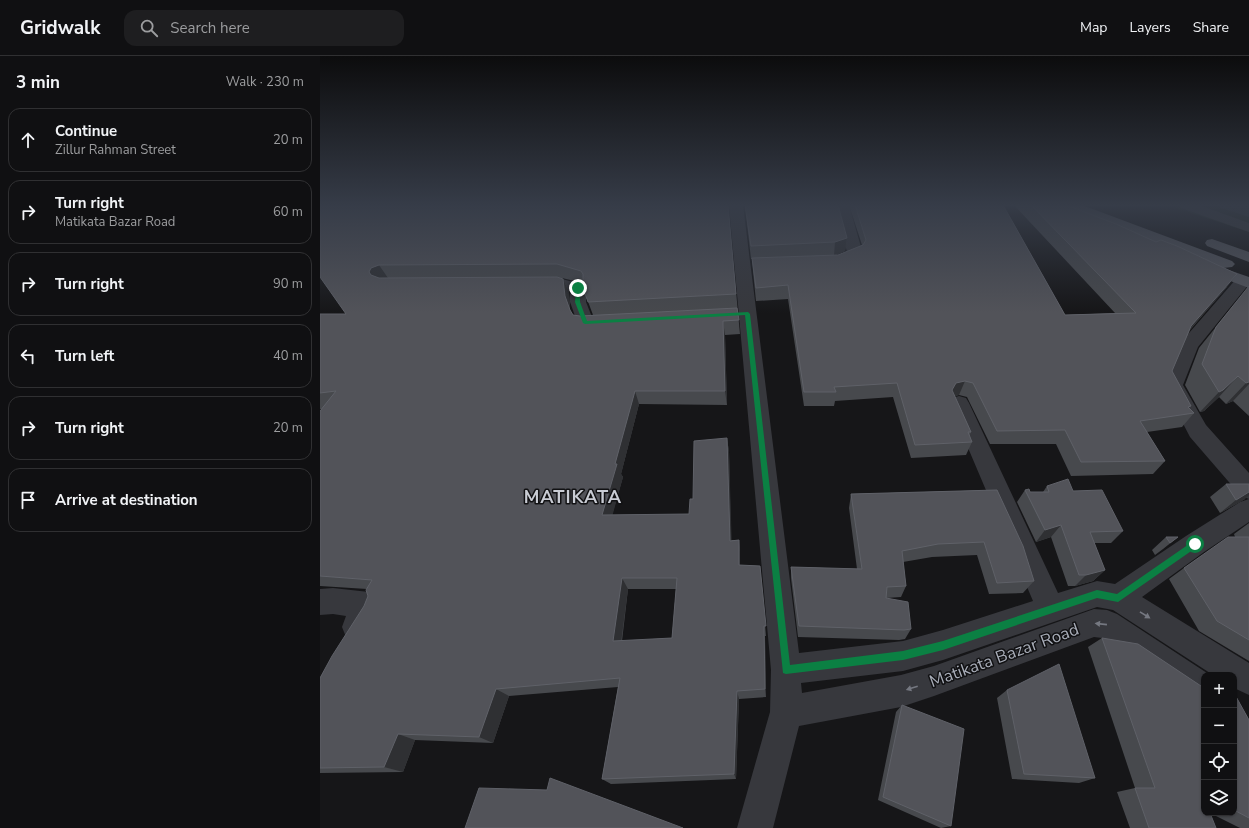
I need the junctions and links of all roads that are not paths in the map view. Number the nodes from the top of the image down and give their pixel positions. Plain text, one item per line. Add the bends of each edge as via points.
1 (744, 241) edge
2 (852, 241) edge
3 (1149, 241) edge
4 (1207, 241) edge
5 (1249, 257) edge
6 (818, 263) edge
7 (1247, 279) edge
8 (522, 285) edge
9 (622, 321) edge
10 (959, 403) edge
11 (1249, 489) edge
12 (1249, 509) edge
13 (1118, 598) junction
14 (320, 602) edge
15 (1051, 610) junction
16 (342, 650) edge
17 (786, 670) junction
18 (1249, 680) edge
19 (1201, 687) edge
20 (786, 712) junction
21 (756, 828) edge

1 - 17 street via 750,265 740,314
2 - 6 street via 855,254 837,262
3 - 7 main road
4 - 5 main road
7 - 11 street via 1190,345 1173,386 1198,431
8 - 9 street via 562,284 578,288 578,302 585,323
10 - 15 street
12 - 13 street
13 - 15 street, Matikata Bazar Road via 1097,594
13 -> 18 street, Matikata Bazar Road
14 - 16 street via 333,601 368,606
15 - 17 street, Matikata Bazar Road via 903,656
17 - 20 street
19 -> 20 street, Matikata Bazar Road via 1107,624 1094,623 901,691
20 - 21 street

